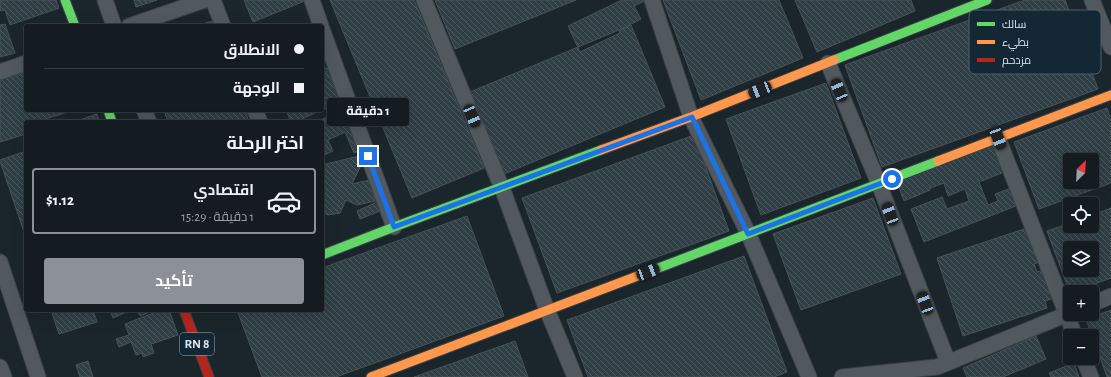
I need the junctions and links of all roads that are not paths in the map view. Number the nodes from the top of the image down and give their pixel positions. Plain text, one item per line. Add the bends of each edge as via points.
1 (65, 0) edge
2 (104, 0) edge
3 (205, 0) edge
4 (213, 0) edge
5 (312, 0) edge
6 (424, 0) edge
7 (652, 0) edge
8 (987, 0) edge
9 (1092, 0) edge
10 (1096, 10) edge
11 (1101, 22) edge
12 (74, 24) edge
13 (113, 24) edge
14 (135, 24) edge
15 (222, 24) edge
16 (321, 24) edge
17 (324, 33) edge
18 (1111, 47) edge
19 (828, 63) junction
20 (24, 64) edge
21 (0, 72) edge
22 (1111, 95) edge
23 (692, 117) junction
24 (998, 138) junction
25 (879, 184) junction
26 (502, 188) junction
27 (394, 227) junction
28 (748, 234) junction
29 (324, 254) edge
30 (0, 262) edge
31 (1111, 296) edge
32 (1063, 301) edge
33 (1099, 301) edge
34 (547, 310) junction
35 (185, 312) edge
36 (1063, 316) edge
37 (948, 362) junction
38 (1086, 365) edge
39 (0, 367) edge
40 (4, 377) edge
41 (38, 377) edge
42 (209, 377) edge
43 (371, 377) edge
44 (575, 377) edge
45 (809, 377) edge
46 (842, 377) edge
47 (1091, 377) edge

1 - 12 street
2 - 13 street
3 - 14 street
4 - 15 street
5 - 16 street
6 - 26 street
7 - 23 street
8 - 19 street
9 - 10 street
11 - 18 street
17 - 27 street
19 - 23 street
19 - 25 street
20 - 21 street
22 - 24 street
23 - 26 street
23 - 28 street
24 - 25 street
24 - 32 street
25 - 28 street
25 - 37 street
26 - 27 street
26 - 34 street
27 - 29 street
28 - 34 street
28 - 45 street
30 - 41 street
31 - 33 street
34 - 43 street
34 - 44 street
35 - 42 street, RN 8
36 - 37 street
37 - 46 street via 937,367
38 - 47 street
39 - 40 street

